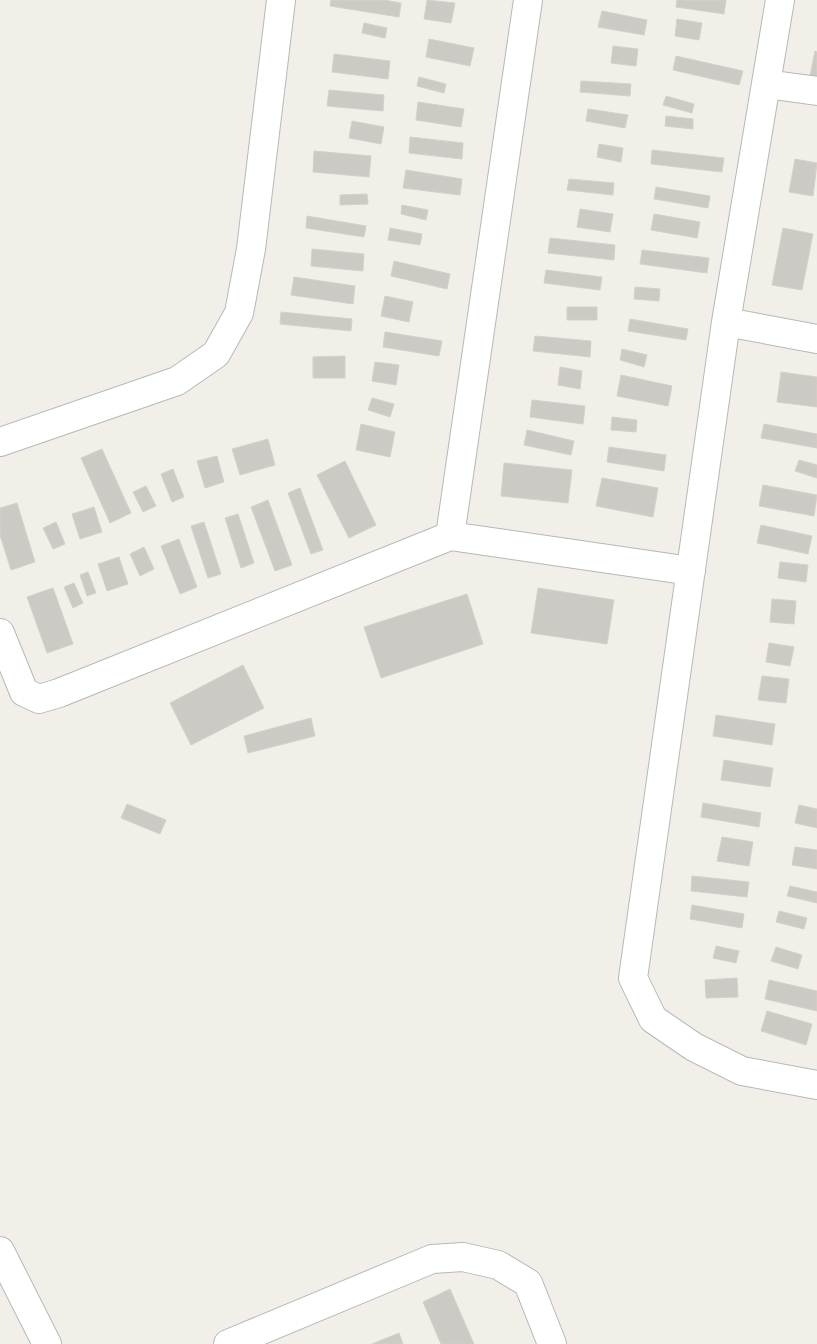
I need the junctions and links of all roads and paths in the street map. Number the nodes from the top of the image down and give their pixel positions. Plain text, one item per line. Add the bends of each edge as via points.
1 (280, 0) edge
2 (528, 0) edge
3 (780, 0) edge
4 (766, 84) junction
5 (817, 91) edge
6 (726, 322) junction
7 (817, 339) edge
8 (0, 442) edge
9 (450, 536) junction
10 (691, 572) junction
11 (0, 633) edge
12 (817, 1085) edge
13 (0, 1251) edge
14 (47, 1344) edge
15 (228, 1344) edge
16 (552, 1344) edge

1 - 8 street via 249,258 239,313 216,354 177,381
2 - 9 street
3 - 4 street
4 - 5 street
4 - 6 street
6 - 7 street
6 - 10 street
9 - 10 street
9 - 11 street via 39,699 24,692
10 - 12 street via 633,978 653,1019 694,1048 742,1072
13 - 14 street
15 - 16 street via 432,1260 463,1257 498,1265 528,1283

